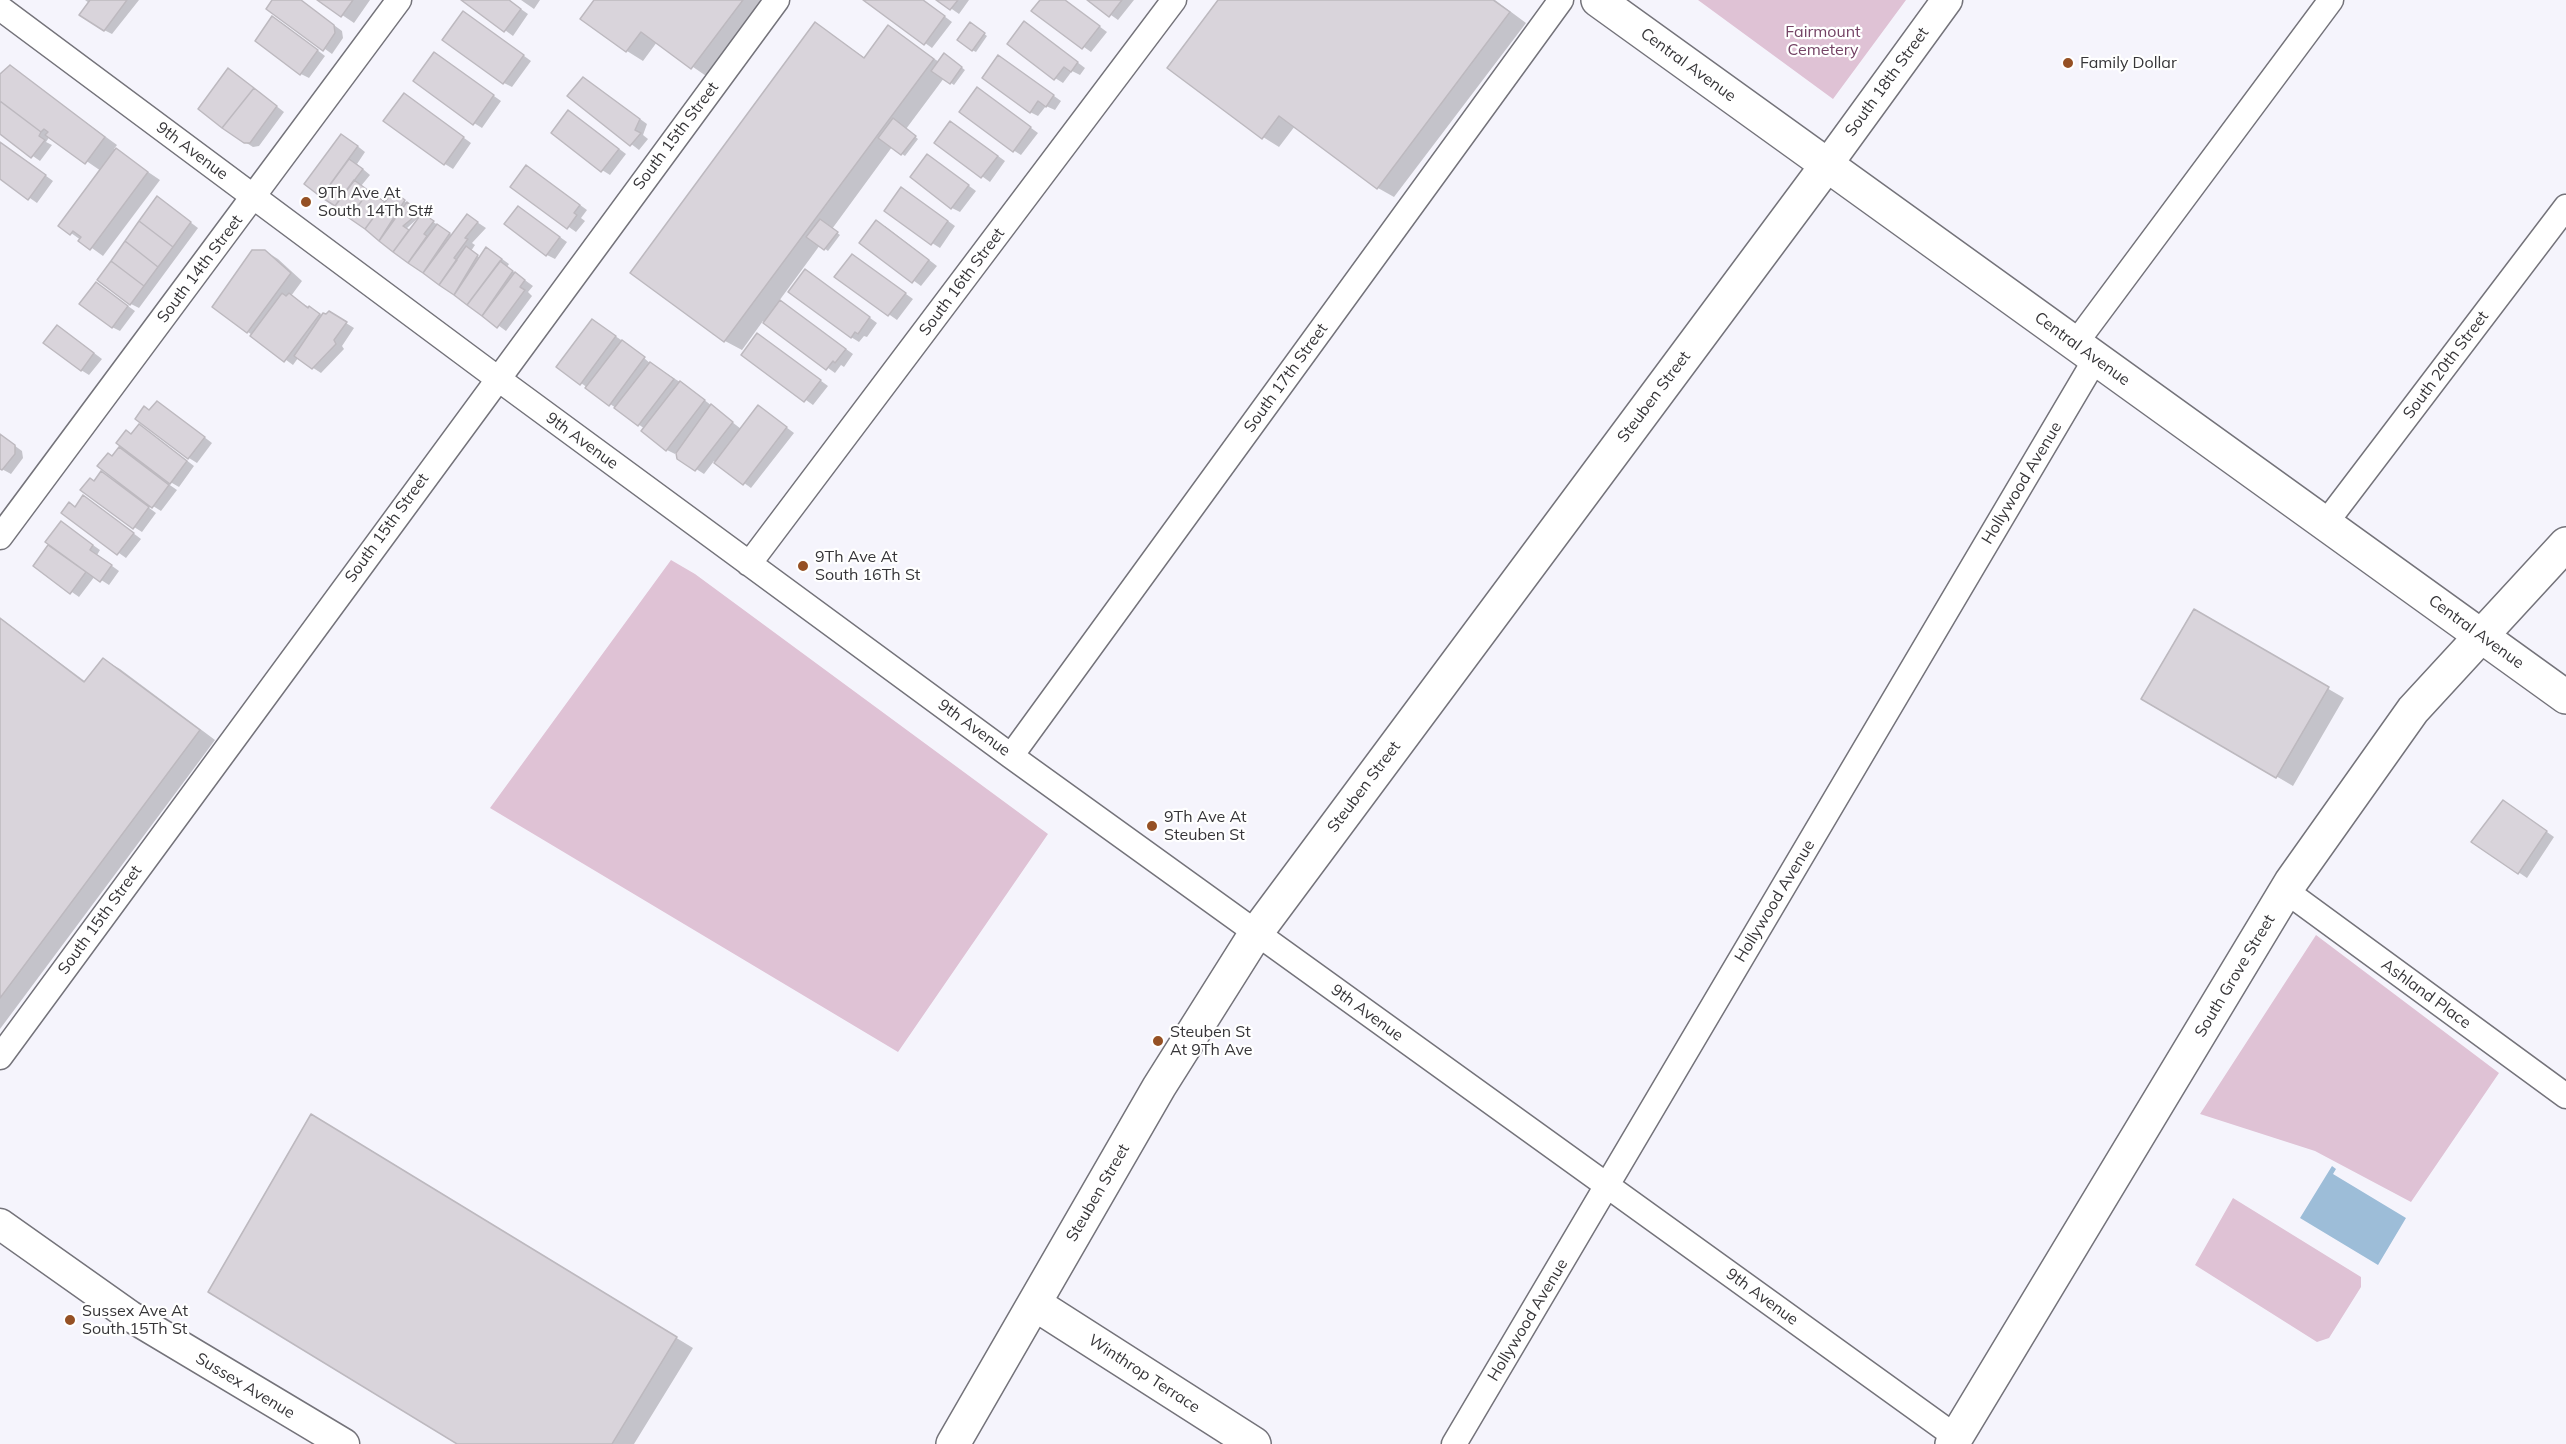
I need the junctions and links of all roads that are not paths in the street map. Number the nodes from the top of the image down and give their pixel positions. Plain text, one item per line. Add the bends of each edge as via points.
1 (399, 0) edge
2 (777, 0) edge
3 (1174, 0) edge
4 (1561, 0) edge
5 (1598, 0) edge
6 (1947, 0) edge
7 (2331, 0) edge
8 (4, 9) edge
9 (1827, 165) junction
10 (253, 197) junction
11 (2566, 207) edge
12 (2085, 351) junction
13 (497, 378) junction
14 (2325, 524) junction
15 (0, 537) edge
16 (2566, 544) edge
17 (749, 564) junction
18 (2480, 635) junction
19 (2566, 697) edge
20 (1011, 756) junction
21 (2286, 891) junction
22 (1256, 933) junction
23 (0, 1057) edge
24 (2566, 1096) edge
25 (1607, 1186) junction
26 (0, 1224) edge
27 (1035, 1305) junction
28 (1954, 1441) edge
29 (344, 1444) edge
30 (953, 1444) edge
31 (1254, 1444) edge
32 (1454, 1444) edge

1 - 10 street, South 14th Street
2 - 13 street, South 15th Street
3 - 17 street, South 16th Street
4 - 20 street, South 17th Street
5 - 9 main road, Central Avenue
6 - 9 street, South 18th Street
7 - 12 street, Hollywood Avenue
8 - 10 street, 9th Avenue
9 - 12 main road, Central Avenue
9 - 22 main road, Steuben Street
10 - 13 street, 9th Avenue
10 - 15 street, South 14th Street
11 - 14 street, South 20th Street
12 - 14 main road, Central Avenue
12 - 25 street, Hollywood Avenue
13 - 17 street, 9th Avenue
13 - 23 street, South 15th Street
14 - 18 main road, Central Avenue
16 - 18 main road, South Grove Street
17 - 20 street, 9th Avenue
18 - 19 main road, Central Avenue
18 - 21 main road, South Grove Street via 2413,710
20 - 22 street, 9th Avenue
21 - 24 street, Ashland Place
21 - 28 main road, South Grove Street
22 - 25 street, 9th Avenue
22 - 27 main road, Steuben Street via 1159,1087
25 - 28 street, 9th Avenue
25 - 32 street, Hollywood Avenue
26 - 29 street, Sussex Avenue via 130,1316
27 - 30 main road, Steuben Street
27 - 31 main road, Winthrop Terrace

